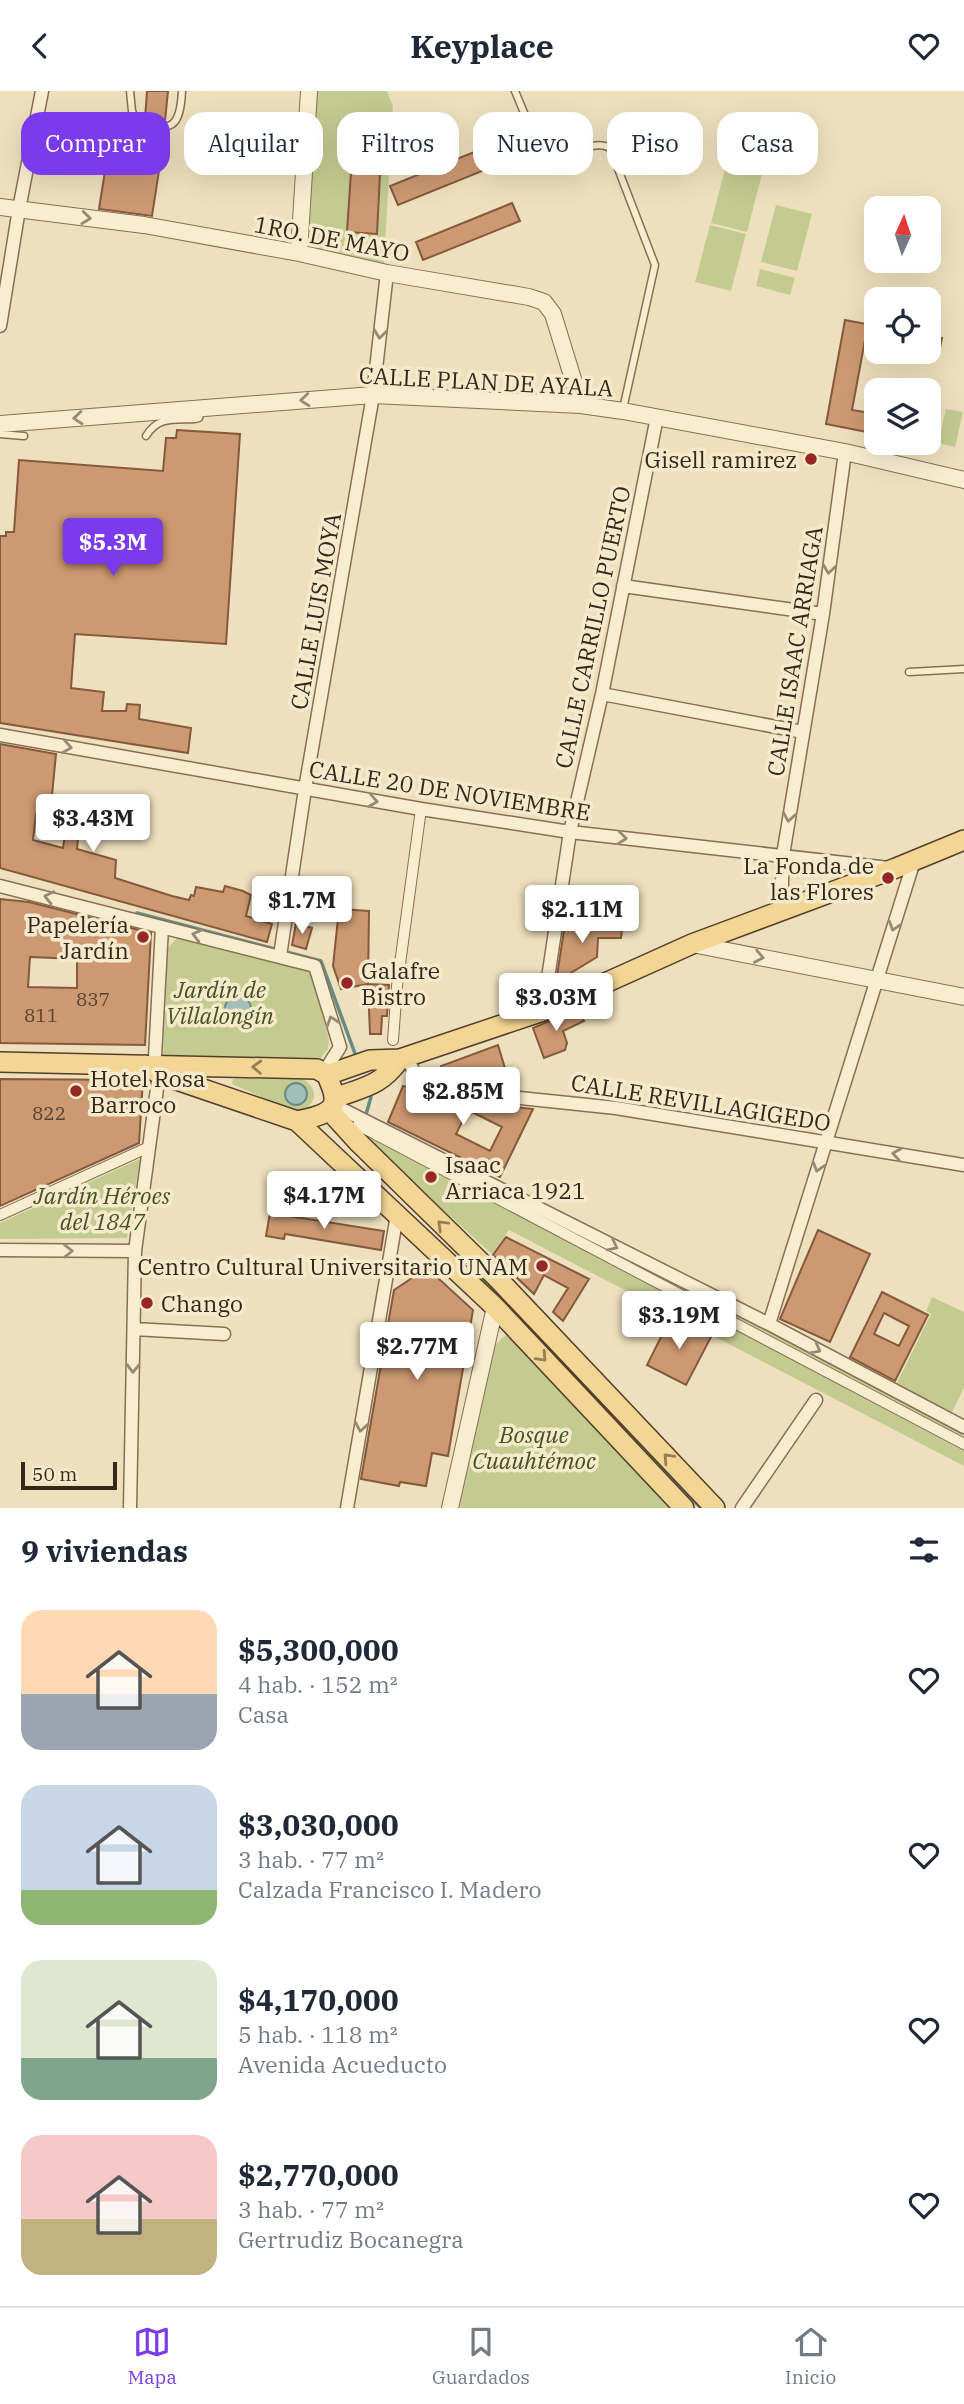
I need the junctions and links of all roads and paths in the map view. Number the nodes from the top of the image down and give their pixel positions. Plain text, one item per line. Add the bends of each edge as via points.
1 (41, 91) edge
2 (130, 91) edge
3 (182, 91) edge
4 (309, 91) edge
5 (515, 91) edge
6 (0, 207) edge
7 (19, 209) junction
8 (299, 253) junction
9 (387, 273) junction
10 (0, 326) edge
11 (373, 394) junction
12 (581, 405) junction
13 (201, 408) junction
14 (623, 411) junction
15 (657, 417) junction
16 (0, 424) edge
17 (0, 434) edge
18 (24, 436) dead end
19 (146, 436) dead end
20 (845, 452) junction
21 (964, 480) edge
22 (623, 586) junction
23 (823, 614) junction
24 (964, 669) edge
25 (909, 672) dead end
26 (602, 694) junction
27 (803, 732) junction
28 (0, 735) edge
29 (306, 789) junction
30 (421, 809) junction
31 (570, 832) junction
32 (964, 840) edge
33 (783, 855) junction
34 (905, 865) junction
35 (0, 886) edge
36 (781, 911) junction
37 (162, 927) junction
38 (692, 944) junction
39 (280, 956) junction
40 (877, 980) junction
41 (964, 997) edge
42 (543, 1011) junction
43 (393, 1040) dead end
44 (403, 1057) junction
45 (0, 1062) edge
46 (153, 1068) junction
47 (326, 1073) junction
48 (332, 1105) junction
49 (297, 1121) junction
50 (358, 1125) dead end
51 (826, 1142) junction
52 (149, 1147) junction
53 (964, 1165) edge
54 (0, 1215) edge
55 (397, 1215) junction
56 (0, 1250) edge
57 (135, 1251) junction
58 (495, 1307) junction
59 (769, 1324) junction
60 (134, 1329) junction
61 (224, 1334) dead end
62 (816, 1400) dead end
63 (964, 1427) edge
64 (964, 1444) edge
65 (130, 1508) edge
66 (347, 1508) edge
67 (450, 1508) edge
68 (684, 1508) edge
69 (715, 1508) edge
70 (742, 1508) edge

1 - 7 street
2 - 3 lane via 137,123 161,128 177,121
4 - 8 street
5 - 14 lane via 547,160 597,144 610,148 655,265
6 - 7 street, 1RO. DE MAYO
7 -> 8 street, 1RO. DE MAYO via 144,225
7 - 10 street
8 - 9 street, 1RO. DE MAYO
9 -> 11 street, CALLE LUIS MOYA
9 - 12 street, 1RO. DE MAYO via 544,302 553,314
11 - 12 street, CALLE PLAN DE AYALA
11 -> 13 street, CALLE PLAN DE AYALA
11 - 29 street, CALLE LUIS MOYA
12 - 14 street, CALLE PLAN DE AYALA
13 -> 16 street, CALLE PLAN DE AYALA
13 - 19 lane via 199,418 159,421
14 - 15 street, CALLE PLAN DE AYALA
15 - 20 street, CALLE PLAN DE AYALA
15 - 22 street, CALLE CARRILLO PUERTO
17 - 18 lane
20 - 21 street, CALLE PLAN DE AYALA
20 -> 23 street, CALLE ISAAC ARRIAGA
22 - 23 street
22 - 26 street, CALLE CARRILLO PUERTO
23 - 27 street, CALLE ISAAC ARRIAGA
24 - 25 lane
26 - 27 street
26 - 31 street, CALLE CARRILLO PUERTO
27 -> 33 street, CALLE ISAAC ARRIAGA
28 -> 29 street, CALLE 20 DE NOVIEMBRE
29 -> 30 street, CALLE 20 DE NOVIEMBRE
29 - 39 street, CALLE LUIS MOYA
30 - 31 street, CALLE 20 DE NOVIEMBRE
30 - 43 street
31 -> 33 street, CALLE 20 DE NOVIEMBRE
31 - 42 street, CALLE CARRILLO PUERTO
32 - 34 main road
33 - 34 street, CALLE 20 DE NOVIEMBRE
33 - 36 street, CALLE ISAAC ARRIAGA
34 - 36 main road
34 -> 40 street
37 -> 35 street
36 - 38 main road
39 -> 37 street
37 - 46 street
38 -> 40 street
38 - 42 main road
47 -> 39 street via 341,1047 315,966
40 - 41 street
40 - 51 street
42 - 44 main road
44 - 47 main road via 370,1060
44 - 48 main road via 379,1082
44 - 51 street, CALLE REVILLAGIGEDO via 415,1076 433,1089 617,1108
45 - 46 main road
47 -> 46 main road via 317,1069
46 - 49 main road
46 - 52 street
47 - 48 main road
48 - 49 main road via 316,1117
48 -> 59 street
69 -> 48 main road via 498,1279 359,1143
49 - 55 main road
50 - 64 street
53 -> 51 street, CALLE REVILLAGIGEDO
51 -> 59 street
52 - 54 street
52 - 57 street
55 - 58 main road
55 -> 66 street
56 -> 57 street
57 - 60 street
58 - 67 street
58 -> 68 main road
59 -> 63 street
60 - 61 street
60 -> 65 street
62 - 70 street

